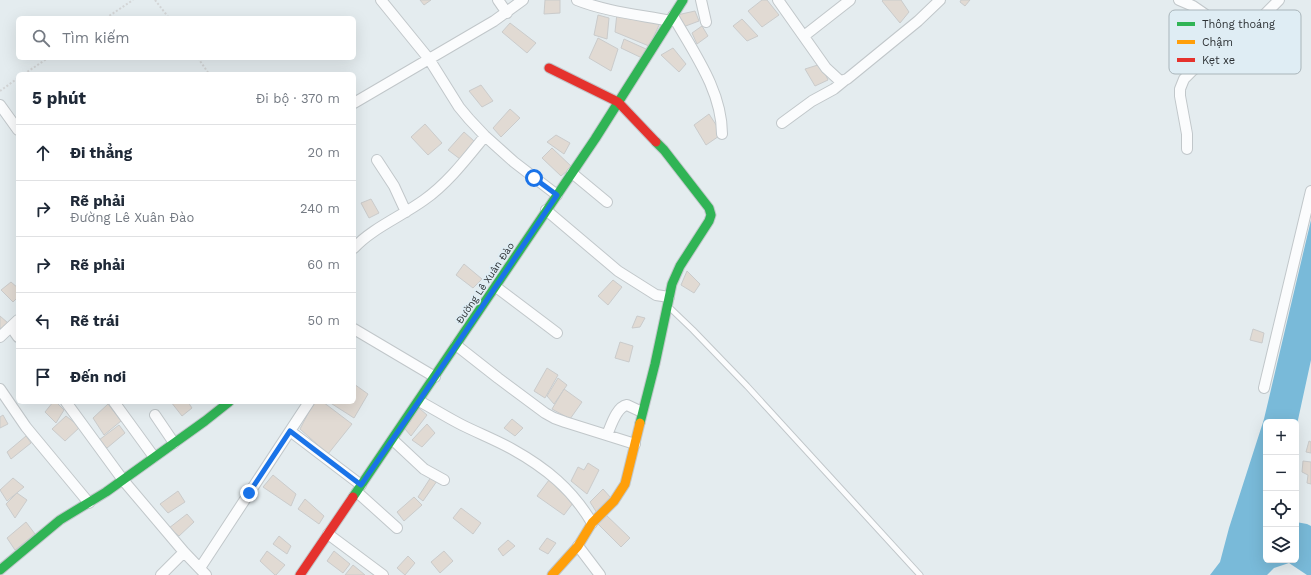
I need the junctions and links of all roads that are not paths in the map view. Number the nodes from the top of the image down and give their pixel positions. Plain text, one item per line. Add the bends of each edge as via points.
1 (381, 0) edge
2 (498, 0) edge
3 (523, 0) edge
4 (577, 0) edge
5 (672, 0) edge
6 (683, 0) edge
7 (701, 0) edge
8 (778, 0) edge
9 (850, 0) edge
10 (940, 0) edge
11 (1179, 0) edge
12 (1279, 0) edge
13 (839, 4) edge
14 (1199, 10) edge
15 (1268, 10) edge
16 (507, 12) junction
17 (673, 16) junction
18 (706, 22) dead end
19 (804, 36) junction
20 (429, 59) junction
21 (549, 68) dead end
22 (1190, 74) edge
23 (845, 80) junction
24 (356, 102) edge
25 (618, 102) junction
26 (2, 110) edge
27 (782, 123) dead end
28 (16, 128) edge
29 (722, 134) dead end
30 (485, 136) junction
31 (1187, 149) dead end
32 (377, 160) dead end
33 (572, 173) junction
34 (1311, 191) edge
35 (557, 195) junction
36 (607, 202) dead end
37 (546, 210) junction
38 (406, 212) junction
39 (356, 246) edge
40 (496, 287) junction
41 (668, 301) junction
42 (14, 323) edge
43 (356, 332) edge
44 (557, 333) dead end
45 (0, 337) edge
46 (456, 344) junction
47 (435, 376) junction
48 (1264, 388) dead end
49 (0, 389) edge
50 (419, 401) junction
51 (67, 404) edge
52 (115, 404) edge
53 (226, 404) edge
54 (308, 404) edge
55 (642, 412) junction
56 (154, 415) dead end
57 (290, 431) junction
58 (607, 435) junction
59 (393, 440) junction
60 (174, 443) junction
61 (635, 444) junction
62 (154, 457) junction
63 (123, 480) junction
64 (444, 480) dead end
65 (359, 488) junction
66 (89, 503) junction
67 (592, 523) junction
68 (397, 528) dead end
69 (328, 534) junction
70 (578, 546) junction
71 (184, 552) junction
72 (203, 571) edge
73 (0, 573) edge
74 (161, 575) edge
75 (300, 575) edge
76 (383, 575) edge
77 (552, 575) edge
78 (600, 575) edge
79 (920, 575) edge

1 - 20 street
2 - 16 street
3 - 16 street
4 - 17 street via 604,8
5 - 17 street
6 - 17 street, Đường Lê Xuân Đào
7 - 18 street
8 - 19 street
9 - 13 street
10 - 23 street
11 - 14 street
12 - 15 street
13 - 19 street
16 - 20 street
17 - 25 street, Đường Lê Xuân Đào
17 - 29 street via 711,84 720,112
19 - 23 street via 826,68 839,80
20 - 24 street
20 - 30 street via 459,107
21 - 25 street
22 - 31 street via 1182,83 1180,96
23 - 27 street
25 - 33 street, Đường Lê Xuân Đào
25 - 41 street via 664,150 711,211 709,221 674,278
26 - 28 street
30 - 35 street
30 - 38 street via 436,191
32 - 38 street via 394,186
33 - 35 street, Đường Lê Xuân Đào
33 - 36 street
34 - 48 street
35 - 37 street, Đường Lê Xuân Đào
37 - 40 street, Đường Lê Xuân Đào
37 - 41 street via 618,271
38 - 39 street via 376,229
40 - 44 street
40 - 46 street, Đường Lê Xuân Đào
41 - 55 street
41 - 79 lane
42 - 45 street
43 - 47 street
46 - 47 street, Đường Lê Xuân Đào
46 - 58 street via 545,413
47 - 50 street, Đường Lê Xuân Đào
49 - 66 street via 26,427
50 - 59 street, Đường Lê Xuân Đào
50 - 67 street via 461,425 511,448 541,467 566,489
51 - 63 street
52 - 62 street
53 - 60 street
54 - 57 street
55 - 58 street via 627,405 621,407
55 - 61 street
56 - 60 street
57 - 65 street
57 - 72 street
58 - 61 street
59 - 64 street via 424,469
59 - 65 street, Đường Lê Xuân Đào
60 - 62 street
61 - 67 street via 625,484 614,501
62 - 63 street
63 - 66 street
63 - 71 street
65 - 68 street
65 - 69 street, Đường Lê Xuân Đào
66 - 73 street via 60,520
67 - 70 street
69 - 75 street, Đường Lê Xuân Đào
69 - 76 street
70 - 77 street
70 - 78 street
71 - 72 street
71 - 74 street

